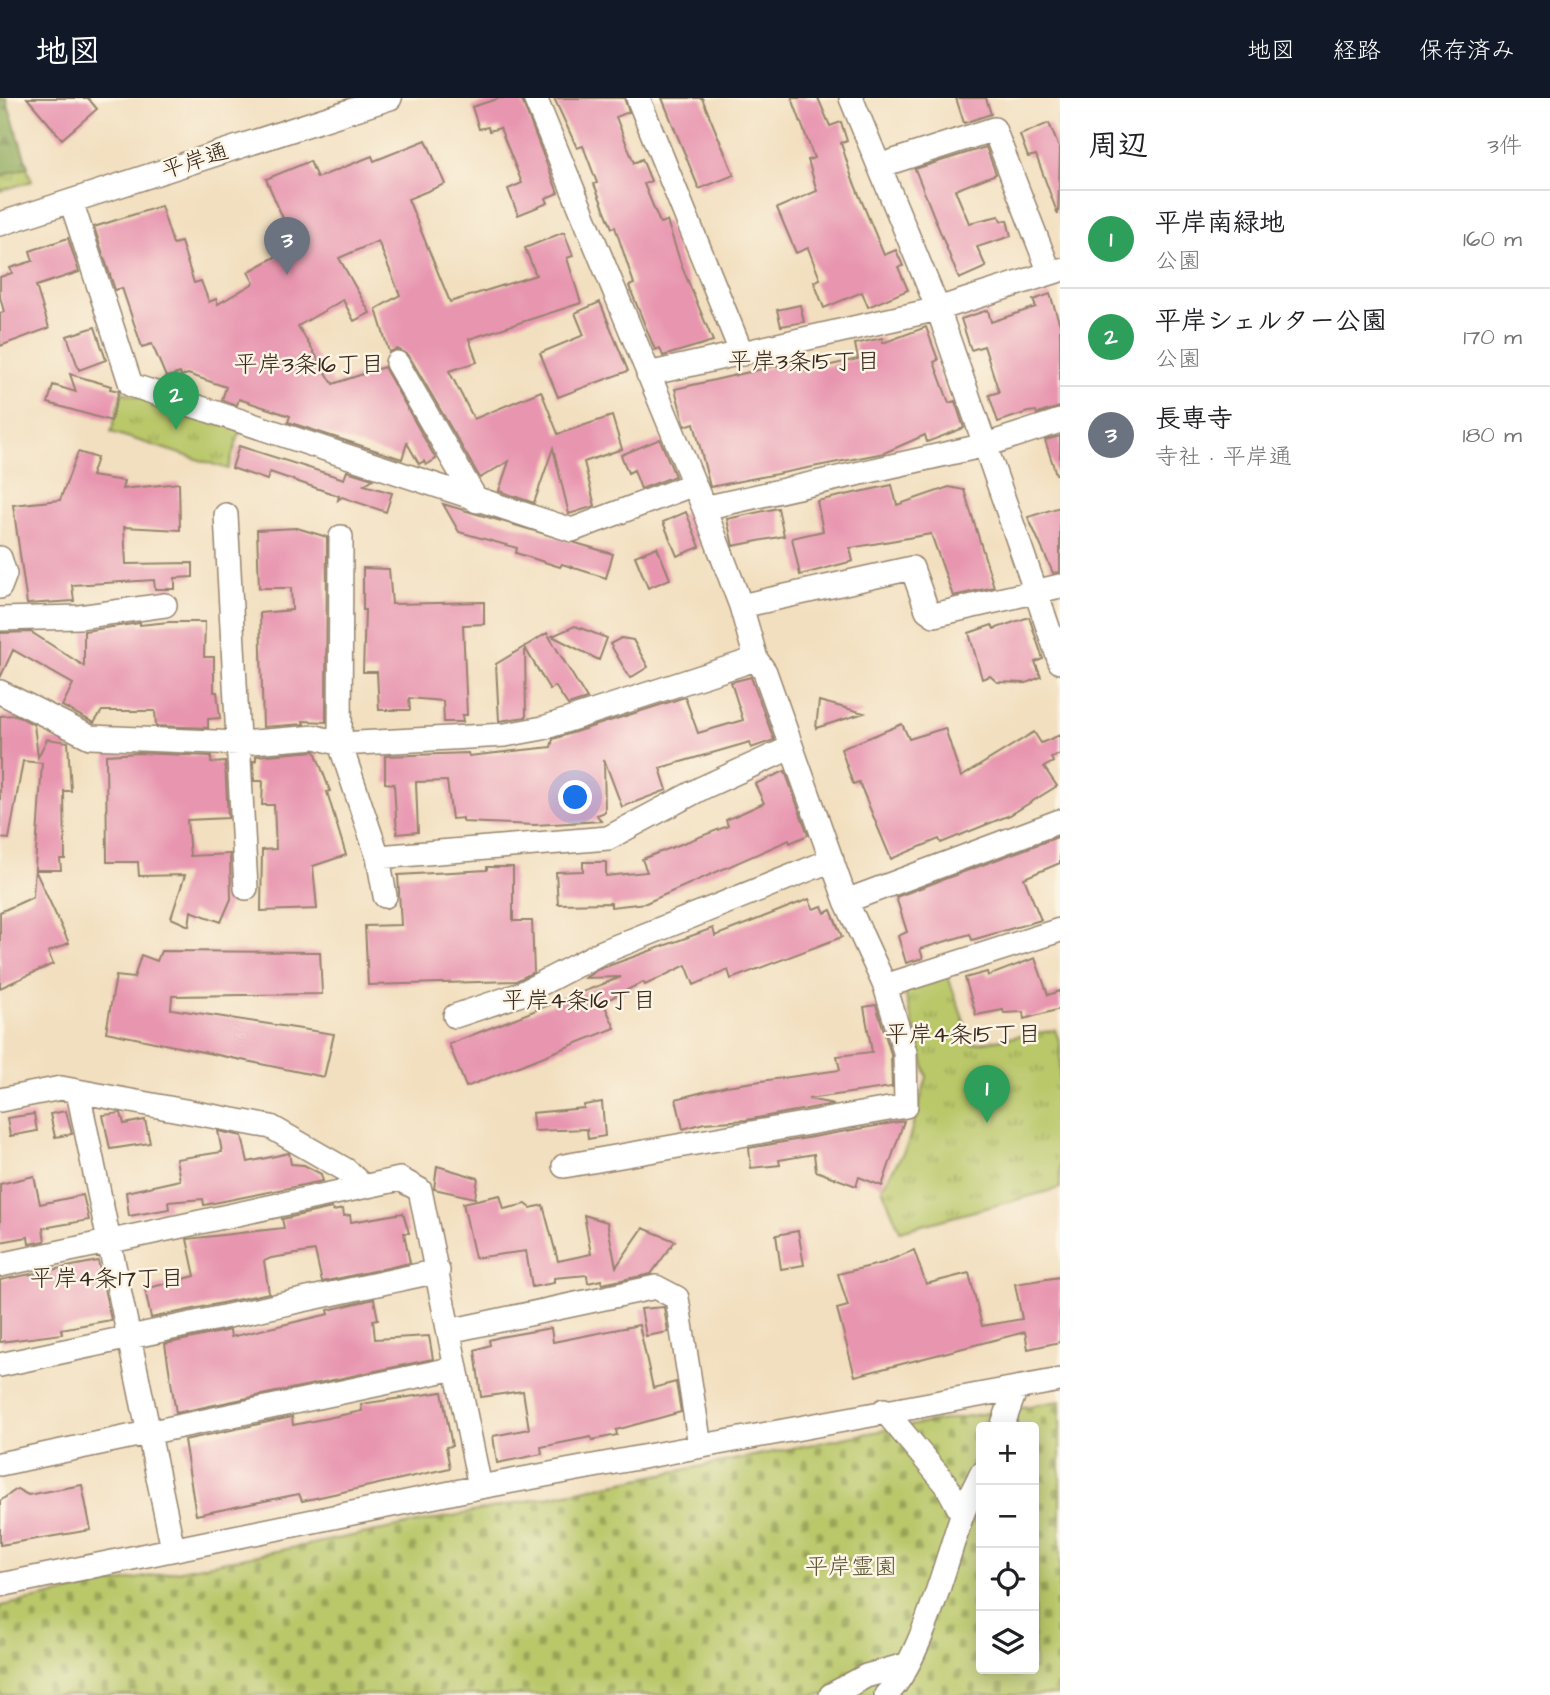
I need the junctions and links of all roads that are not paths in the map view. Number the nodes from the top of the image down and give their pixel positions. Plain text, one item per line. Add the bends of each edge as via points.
1 (390, 98) edge
2 (535, 98) edge
3 (638, 98) edge
4 (851, 98) edge
5 (878, 166) junction
6 (71, 201) junction
7 (0, 223) edge
8 (1055, 271) edge
9 (938, 309) junction
10 (741, 354) junction
11 (397, 363) dead end
12 (648, 374) junction
13 (1060, 421) edge
14 (986, 445) junction
15 (694, 484) junction
16 (477, 501) junction
17 (704, 508) junction
18 (226, 515) dead end
19 (341, 537) dead end
20 (0, 558) edge
21 (1060, 586) edge
22 (0, 587) edge
23 (1037, 593) junction
24 (165, 605) dead end
25 (741, 606) junction
26 (0, 619) edge
27 (756, 659) junction
28 (1060, 662) edge
29 (0, 692) edge
30 (240, 743) junction
31 (340, 744) junction
32 (790, 748) junction
33 (1060, 821) edge
34 (378, 857) junction
35 (832, 860) junction
36 (246, 888) dead end
37 (385, 896) dead end
38 (846, 901) junction
39 (1060, 930) edge
40 (885, 986) junction
41 (455, 1016) dead end
42 (78, 1092) junction
43 (0, 1100) edge
44 (564, 1166) dead end
45 (363, 1186) junction
46 (109, 1243) junction
47 (0, 1265) edge
48 (438, 1271) junction
49 (449, 1331) junction
50 (129, 1339) junction
51 (0, 1365) edge
52 (456, 1368) junction
53 (1060, 1380) edge
54 (1016, 1388) junction
55 (884, 1410) junction
56 (1004, 1422) edge
57 (149, 1432) junction
58 (701, 1446) junction
59 (0, 1464) edge
60 (976, 1485) edge
61 (480, 1487) junction
62 (962, 1514) junction
63 (173, 1549) junction
64 (0, 1585) edge
65 (905, 1665) junction
66 (831, 1695) edge
67 (886, 1695) edge

1 - 6 street, 平岸通
2 - 12 street
3 - 10 street
4 - 5 street
5 - 8 street via 994,129
5 - 9 street
6 - 7 street, 平岸通
6 - 16 street via 131,385
8 - 9 street
9 - 10 street
9 - 14 street
10 - 12 street
11 - 16 street
12 - 15 street
13 - 14 street
14 - 17 street
14 - 23 street
15 - 16 street via 572,530
15 - 17 street
17 - 25 street
18 - 30 street
19 - 31 street
20 - 22 street via 5,575
21 - 23 street
23 - 25 street via 934,615 927,610 912,568
23 - 28 street
24 - 26 street via 79,617
25 - 27 street
27 - 31 street via 542,728
27 - 32 street via 765,672
29 - 30 street via 90,737
30 - 31 street via 316,737
30 - 36 street
31 - 34 street
32 - 34 street via 608,838
32 - 35 street
33 - 38 street
34 - 37 street
35 - 38 street
35 - 41 street via 600,953 521,994
38 - 40 street
39 - 40 street
40 - 44 street via 905,1052 906,1106
42 - 43 street via 61,1088
42 - 45 street via 271,1127 346,1170
42 - 46 street
45 - 46 street
45 - 48 street via 400,1179 420,1190
46 - 47 street
46 - 50 street
48 - 49 street
48 - 50 street
49 - 52 street
49 - 58 street via 656,1287 677,1298
50 - 51 street
50 - 57 street
52 - 57 street
52 - 61 street
53 - 54 street
54 - 55 street
54 - 56 street
55 - 58 street
55 - 62 street via 946,1484
57 - 59 street
57 - 63 street
58 - 61 street
60 - 62 street
61 - 63 street
62 - 65 street via 915,1653
63 - 64 street
65 - 66 street via 866,1676
65 - 67 street

